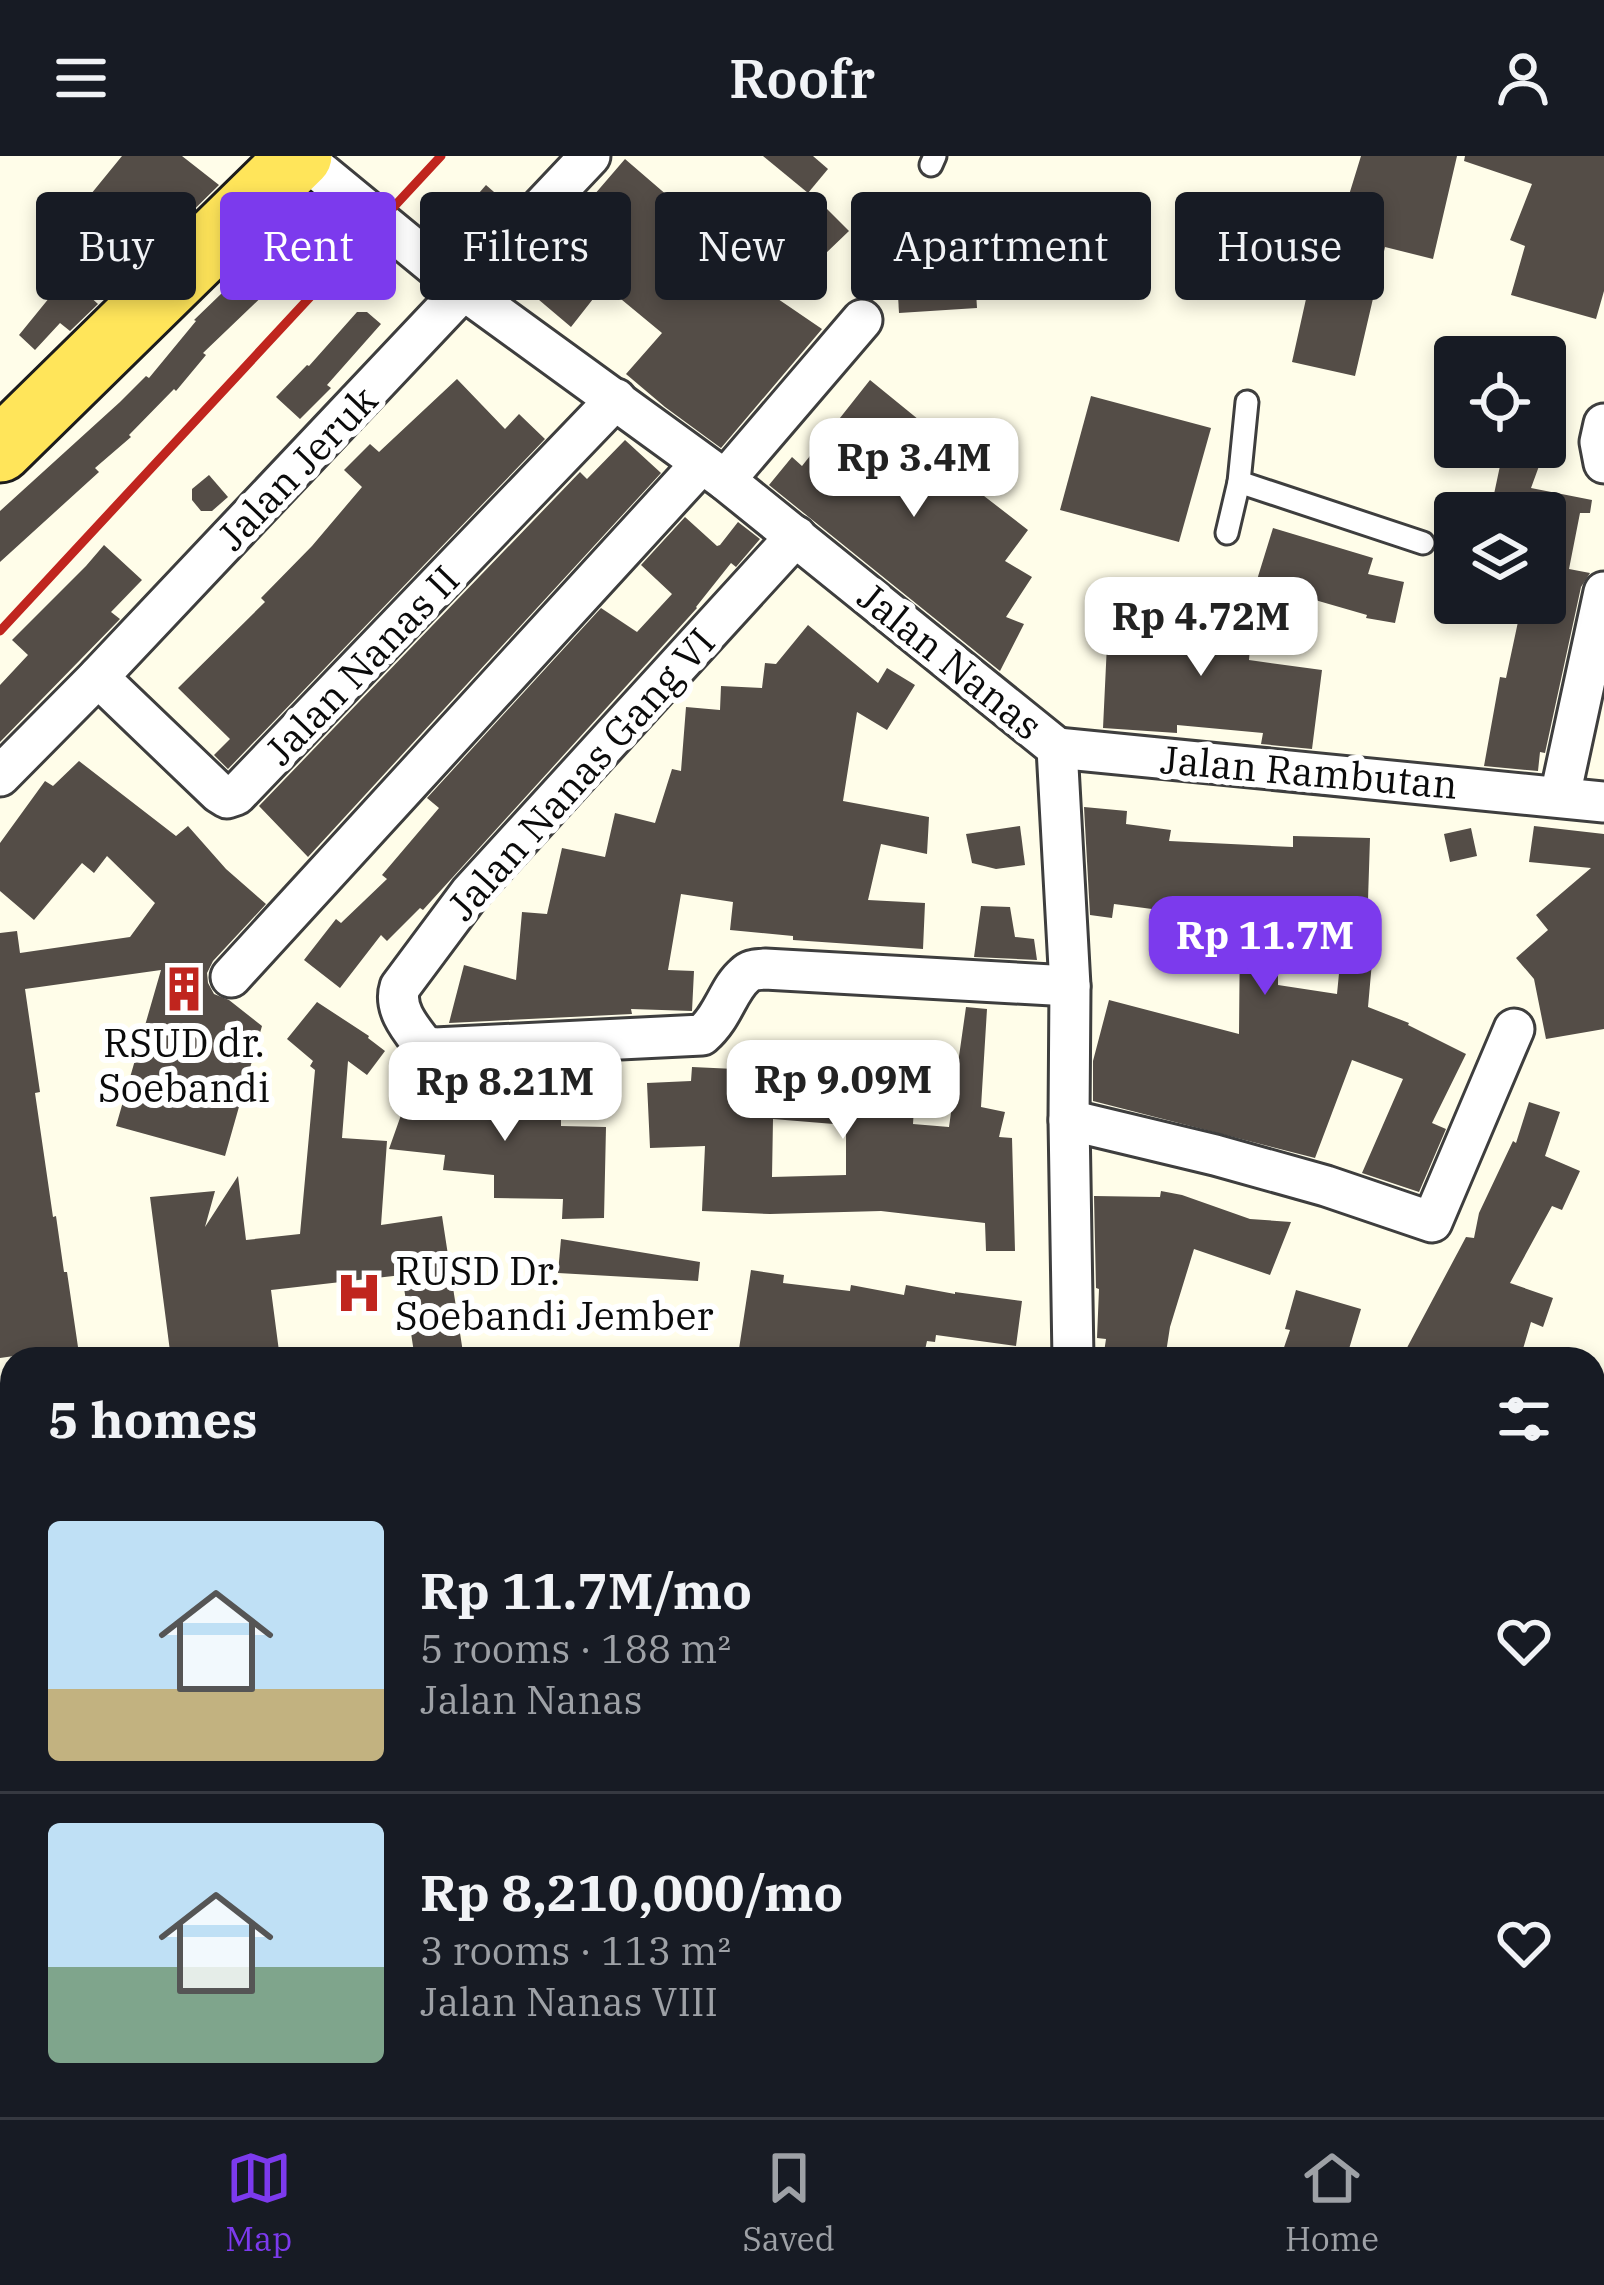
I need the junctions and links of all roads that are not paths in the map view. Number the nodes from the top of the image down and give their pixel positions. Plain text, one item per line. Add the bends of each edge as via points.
1 (301, 156) edge
2 (590, 156) edge
3 (557, 192) edge
4 (420, 254) edge
5 (456, 300) edge
6 (478, 300) edge
7 (862, 320) dead end
8 (616, 399) junction
9 (1247, 402) dead end
10 (1604, 424) edge
11 (0, 450) edge
12 (1604, 463) edge
13 (713, 472) junction
14 (1239, 482) junction
15 (1227, 533) dead end
16 (796, 536) junction
17 (1423, 543) dead end
18 (1604, 592) edge
19 (1596, 666) edge
20 (98, 677) junction
21 (1058, 748) junction
22 (0, 776) edge
23 (1560, 796) junction
24 (1604, 802) edge
25 (231, 976) dead end
26 (1070, 986) junction
27 (1514, 1028) dead end
28 (1069, 1120) junction
29 (1073, 1347) edge

1 - 4 street, Jalan Nanas
1 - 11 main road
2 - 3 street, Jalan Jeruk
5 - 20 street, Jalan Jeruk
6 - 8 street, Jalan Nanas
7 - 13 street
8 - 13 street, Jalan Nanas
8 - 20 street, Jalan Nanas II via 236,795 219,793
9 - 14 lane
10 - 12 street
13 - 16 street, Jalan Nanas
13 - 25 street
14 - 15 lane
14 - 17 lane
16 - 21 street, Jalan Nanas
16 - 26 street, Jalan Nanas Gang VI via 470,892 400,987 409,1024 435,1048 702,1035 743,976 765,969
18 - 19 street
19 - 23 street
20 - 22 street, Jalan Jeruk
21 - 23 street, Jalan Rambutan
21 - 26 street, Jalan Nanas
23 - 24 street, Jalan Rambutan
26 - 28 street, Jalan Nanas
27 - 28 street via 1432,1222 1214,1154
28 - 29 street, Jalan Nanas

